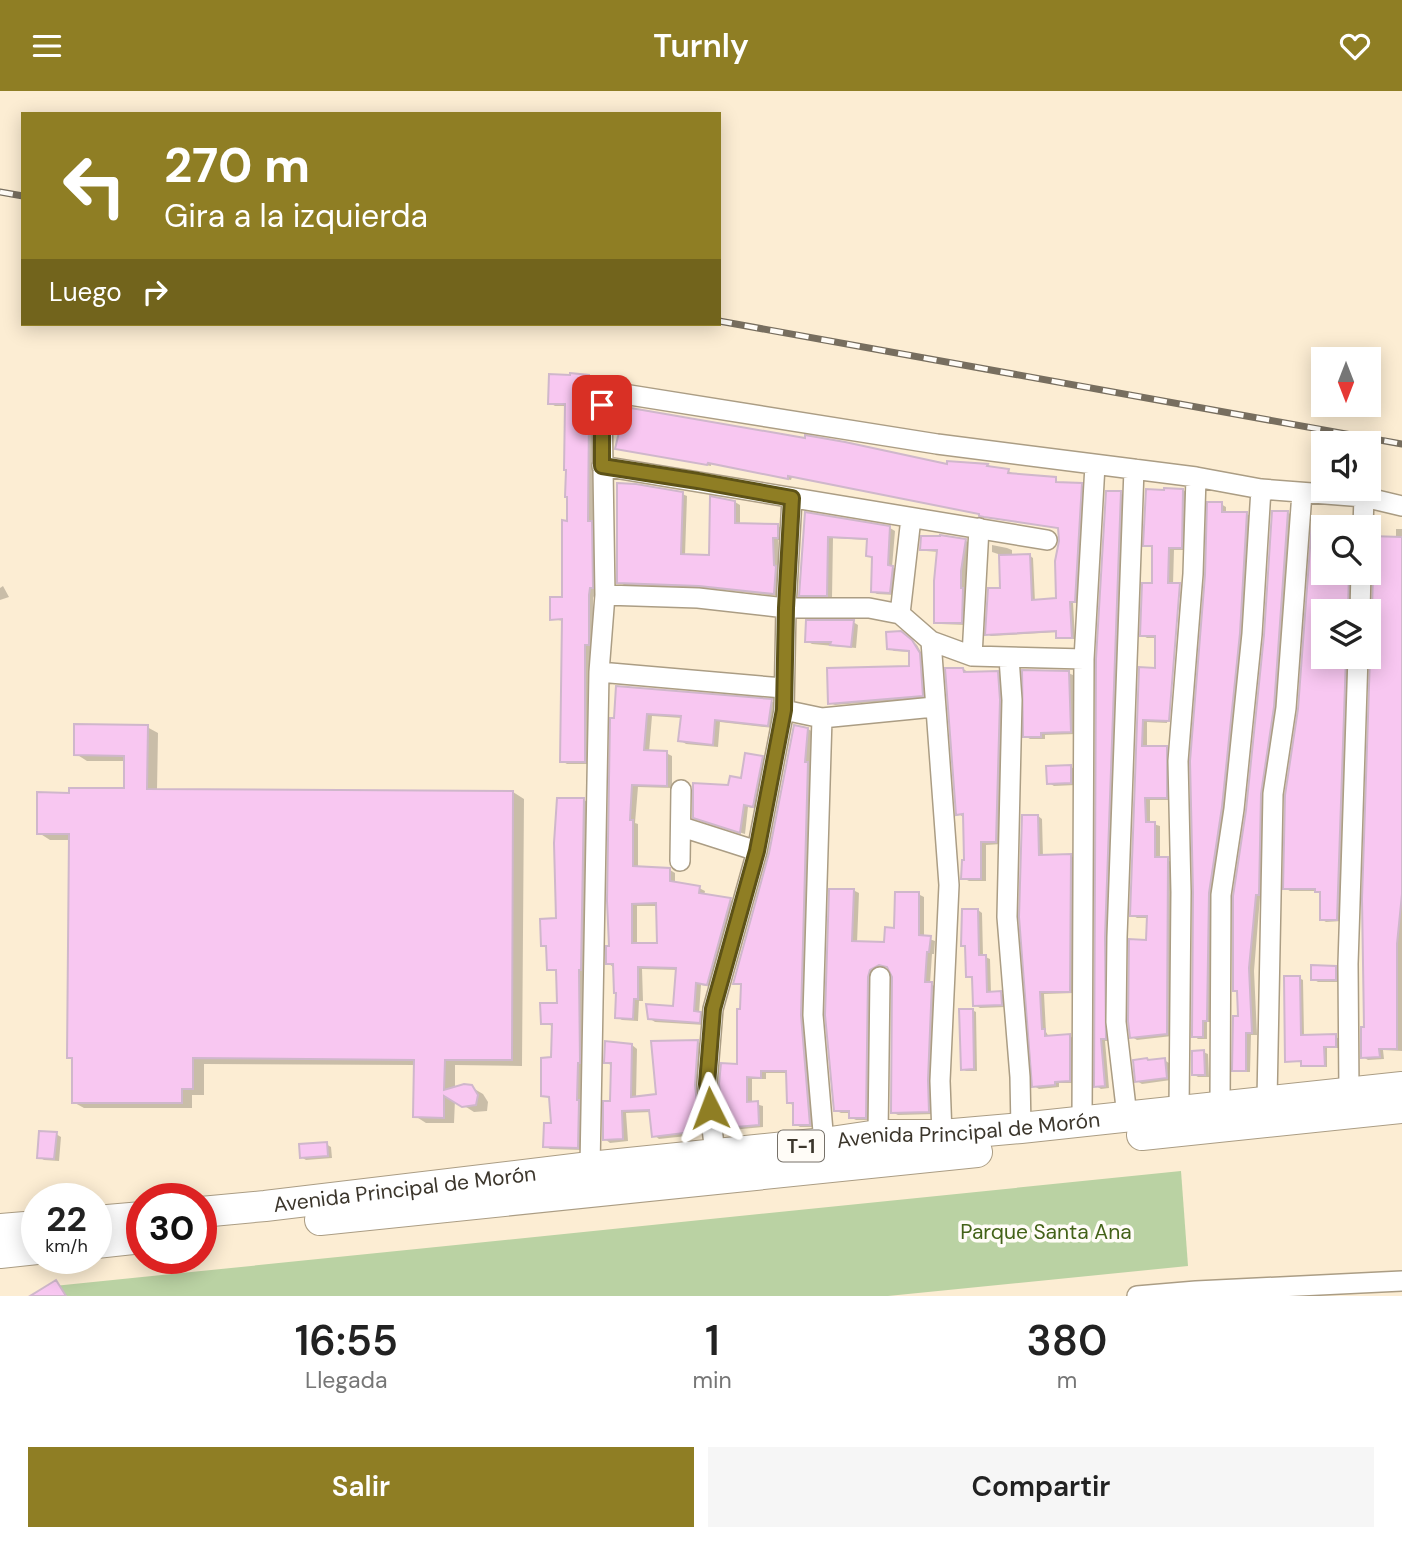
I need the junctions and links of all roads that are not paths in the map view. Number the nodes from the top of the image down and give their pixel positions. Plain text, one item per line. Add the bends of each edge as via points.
1 (1095, 464) junction
2 (602, 466) junction
3 (1134, 469) junction
4 (1196, 477) junction
5 (1261, 489) junction
6 (1302, 493) junction
7 (1311, 494) edge
8 (792, 498) junction
9 (1381, 501) edge
10 (1402, 506) edge
11 (911, 518) junction
12 (979, 528) junction
13 (1047, 540) dead end
14 (605, 594) junction
15 (786, 608) junction
16 (900, 614) junction
17 (931, 641) junction
18 (972, 656) junction
19 (1009, 658) junction
20 (1084, 659) junction
21 (1358, 669) edge
22 (599, 672) junction
23 (783, 688) junction
24 (934, 707) junction
25 (784, 710) junction
26 (822, 718) junction
27 (681, 790) dead end
28 (682, 827) junction
29 (757, 851) junction
30 (680, 861) dead end
31 (880, 977) dead end
32 (1402, 1087) edge
33 (1349, 1093) junction
34 (1267, 1100) junction
35 (1220, 1106) junction
36 (1402, 1108) edge
37 (1179, 1111) junction
38 (1127, 1116) junction
39 (1082, 1122) junction
40 (1021, 1128) junction
41 (878, 1135) junction
42 (942, 1135) junction
43 (824, 1143) junction
44 (715, 1154) junction
45 (590, 1167) junction
46 (217, 1210) edge
47 (21, 1227) edge
48 (0, 1229) edge
49 (217, 1230) edge
50 (21, 1251) edge
51 (0, 1253) edge
52 (1402, 1281) edge
53 (1196, 1293) edge
54 (1137, 1296) edge

1 - 2 street via 611,392 604,395 602,405
1 - 3 street
1 - 20 street
2 - 8 street
2 - 14 street
3 - 4 street
3 - 38 street via 1116,1022
4 - 5 street
4 - 37 street via 1178,761
5 - 6 street
5 - 35 street via 1250,647 1221,895
6 - 7 street
6 - 34 street via 1286,708 1273,794
8 - 11 street
8 - 15 street
9 - 10 street
11 - 12 street
11 - 16 street
12 - 13 street
12 - 18 street
14 - 15 street
14 - 22 street
15 - 16 street via 869,608
15 - 23 street
16 - 17 street
17 - 18 street
17 - 24 street
18 - 19 street
19 - 20 street
19 - 40 street via 1007,917
20 - 39 street
21 - 33 street via 1348,964
22 - 23 street
22 - 45 street
23 - 25 street
24 - 26 street
24 - 42 street via 948,885
25 - 26 street
25 - 29 street
26 - 43 street via 813,1016
27 - 28 street
28 - 29 street
28 - 30 street
29 - 44 street via 713,1009 707,1084
31 - 41 street
32 - 33 main road, Avenida Principal de Morón / T-1
33 - 34 main road, Avenida Principal de Morón / T-1
34 - 35 main road, Avenida Principal de Morón / T-1
35 - 37 main road, Avenida Principal de Morón / T-1
36 - 49 main road, Avenida Principal de Morón / T-1
37 - 38 main road, Avenida Principal de Morón / T-1
38 - 39 main road, Avenida Principal de Morón / T-1
39 - 40 main road, Avenida Principal de Morón / T-1
40 - 42 main road, Avenida Principal de Morón / T-1
41 - 42 main road, Avenida Principal de Morón / T-1
41 - 43 main road, Avenida Principal de Morón / T-1
43 - 44 main road, Avenida Principal de Morón / T-1
44 - 45 main road, Avenida Principal de Morón / T-1
45 - 46 main road, Avenida Principal de Morón / T-1
47 - 48 main road
50 - 51 main road
52 - 53 street
53 - 54 street

